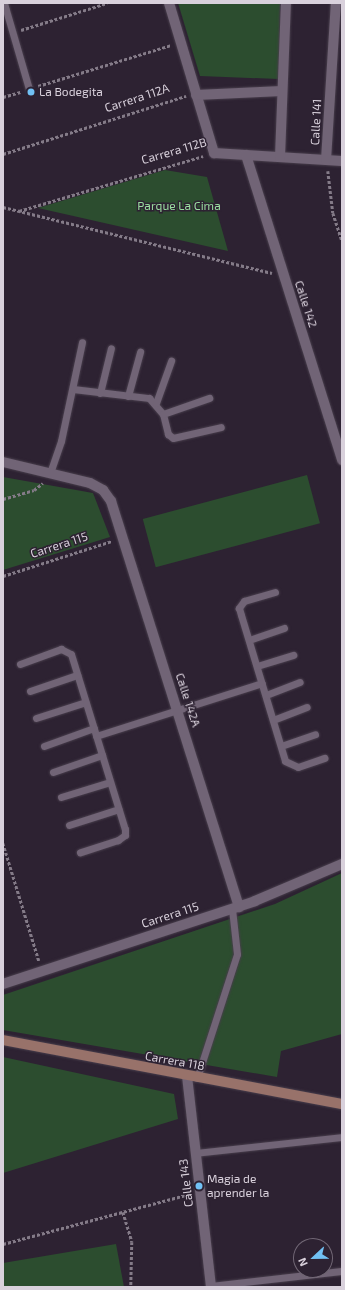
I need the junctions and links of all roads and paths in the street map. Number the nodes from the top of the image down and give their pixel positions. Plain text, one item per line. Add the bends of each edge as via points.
1 (4, 3) edge
2 (107, 3) edge
3 (169, 3) edge
4 (286, 3) edge
5 (336, 3) edge
6 (13, 32) junction
7 (180, 42) junction
8 (29, 89) junction
9 (282, 91) junction
10 (196, 95) junction
11 (3, 97) edge
12 (214, 153) junction
13 (3, 154) edge
14 (246, 155) junction
15 (280, 157) junction
16 (326, 160) junction
17 (342, 161) edge
18 (3, 208) edge
19 (18, 211) junction
20 (342, 241) edge
21 (284, 276) junction
22 (82, 342) dead end
23 (111, 348) dead end
24 (140, 352) dead end
25 (171, 361) dead end
26 (73, 389) junction
27 (100, 392) junction
28 (128, 396) junction
29 (209, 398) dead end
30 (156, 404) junction
31 (163, 414) junction
32 (221, 427) dead end
33 (342, 460) edge
34 (3, 462) edge
35 (50, 473) junction
36 (3, 499) edge
37 (122, 538) junction
38 (3, 576) edge
39 (274, 592) dead end
40 (284, 628) dead end
41 (249, 640) junction
42 (292, 655) dead end
43 (20, 664) dead end
44 (257, 666) junction
45 (78, 675) junction
46 (300, 682) dead end
47 (262, 683) junction
48 (30, 691) dead end
49 (266, 695) junction
50 (86, 702) junction
51 (307, 707) dead end
52 (177, 710) junction
53 (36, 718) dead end
54 (273, 720) junction
55 (94, 728) junction
56 (314, 734) dead end
57 (96, 736) junction
58 (44, 746) dead end
59 (281, 746) junction
60 (102, 755) junction
61 (324, 758) dead end
62 (54, 772) dead end
63 (110, 782) junction
64 (61, 797) dead end
65 (119, 809) junction
66 (68, 825) dead end
67 (3, 843) edge
68 (80, 852) dead end
69 (342, 864) edge
70 (235, 908) junction
71 (42, 971) junction
72 (3, 984) edge
73 (3, 1040) edge
74 (192, 1077) junction
75 (342, 1104) edge
76 (342, 1137) edge
77 (195, 1153) junction
78 (200, 1191) junction
79 (123, 1212) junction
80 (3, 1244) edge
81 (342, 1271) edge
82 (211, 1286) edge
83 (131, 1287) edge

1 - 6 lane
2 - 6 path
3 - 7 street
4 - 9 street
5 - 16 street, Calle 141
6 - 8 lane
7 - 8 path
7 - 10 street
8 - 11 path
9 - 10 street
9 - 15 street
10 - 12 street
10 - 13 path, Carrera 112A
12 - 14 street, Carrera 112B
12 - 19 path, Carrera 112B
14 - 15 street, Carrera 112B
14 - 21 street, Calle 142
15 - 16 street, Carrera 112B
16 - 17 street, Carrera 112B
16 - 20 path, Calle 141 via 333,214
18 - 19 path
19 - 21 path
21 - 33 street, Calle 142
22 - 26 lane
23 - 27 lane
24 - 28 lane
25 - 30 lane
26 - 27 lane
26 - 35 lane
27 - 28 lane
28 - 30 lane via 149,398
29 - 31 lane
30 - 31 lane
31 - 32 lane via 168,434 173,438
34 - 35 street
35 - 36 path via 34,490
35 - 37 street, Calle 142A via 90,483 103,490 111,501
37 - 38 path, Carrera 115
37 - 52 street, Calle 142A
39 - 41 lane via 244,601 239,608
40 - 41 lane
41 - 44 lane
42 - 44 lane
43 - 45 lane via 66,649
44 - 47 lane
45 - 48 lane
45 - 50 lane
46 - 49 lane
47 - 49 lane
47 - 52 lane
49 - 54 lane
50 - 53 lane
50 - 55 lane
51 - 54 lane
52 - 57 lane
52 - 70 street, Calle 142A
54 - 59 lane
55 - 57 lane
55 - 58 lane
56 - 59 lane
57 - 60 lane
59 - 61 lane via 291,766
60 - 62 lane
60 - 63 lane
63 - 64 lane
63 - 65 lane
65 - 66 lane
65 - 68 lane via 125,834
67 - 71 path
69 - 70 street, Carrera 115
70 - 71 street, Carrera 115
70 - 74 lane via 237,954
71 - 72 street, Carrera 115
73 - 74 main road, Carrera 118
74 - 75 main road, Carrera 118
74 - 77 street, Calle 143
76 - 77 lane
77 - 78 street, Calle 143
78 - 79 path
78 - 82 street, Calle 143
79 - 80 path
79 - 83 path via 132,1242
81 - 82 lane

